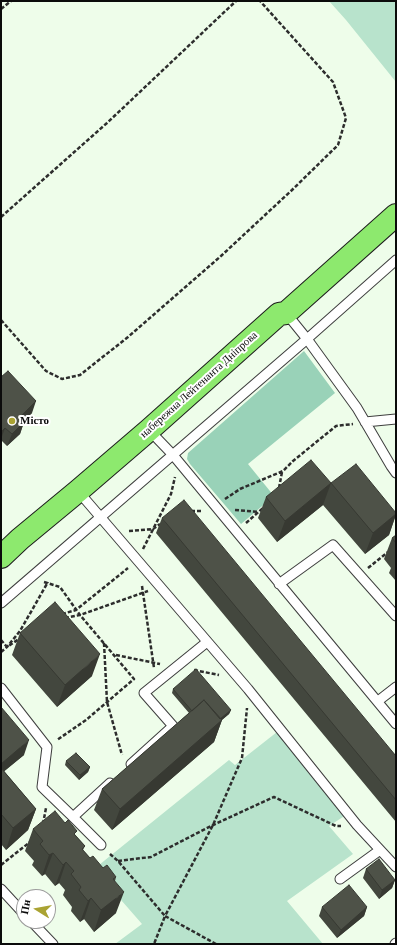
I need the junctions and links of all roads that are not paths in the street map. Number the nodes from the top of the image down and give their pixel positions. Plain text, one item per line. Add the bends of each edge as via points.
1 (396, 215) edge
2 (396, 260) edge
3 (286, 313) junction
4 (307, 339) junction
5 (396, 419) edge
6 (365, 422) junction
7 (149, 430) junction
8 (173, 455) junction
9 (396, 473) edge
10 (78, 491) junction
11 (100, 516) junction
12 (1, 557) edge
13 (279, 584) junction
14 (1, 603) edge
15 (396, 616) edge
16 (207, 642) junction
17 (396, 687) edge
18 (1, 688) edge
19 (378, 701) junction
20 (396, 724) edge
21 (73, 817) junction
22 (101, 845) road end
23 (380, 850) junction
24 (396, 867) edge
25 (340, 879) dead end
26 (1, 889) edge
27 (16, 905) edge
28 (39, 929) edge
29 (53, 944) edge

1 - 3 main road, набережна Лейтенанта Дніпрова
2 - 4 lane
3 - 4 lane
3 - 7 main road, набережна Лейтенанта Дніпрова via 279,314
4 - 6 lane
4 - 8 lane
5 - 6 lane
6 - 9 lane
7 - 8 lane
7 - 10 main road, набережна Лейтенанта Дніпрова
8 - 11 lane
8 - 13 lane
10 - 11 lane
10 - 12 main road, набережна Лейтенанта Дніпрова
11 - 14 lane
11 - 16 lane
13 - 15 lane via 333,545
13 - 19 lane
16 - 21 lane via 144,693 173,726
16 - 23 lane
17 - 19 lane
18 - 21 lane via 47,747 42,787
19 - 20 lane
21 - 22 lane
23 - 24 lane
23 - 25 lane
26 - 27 lane
28 - 29 lane

